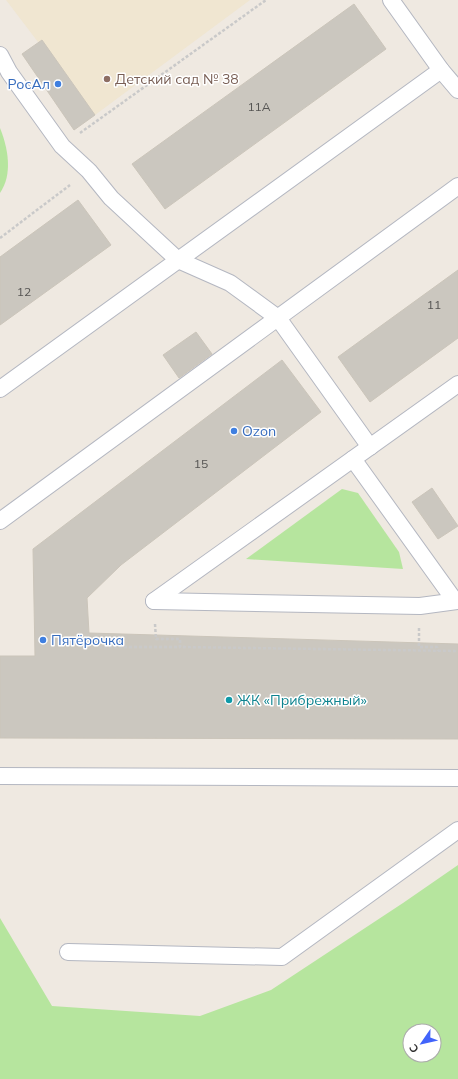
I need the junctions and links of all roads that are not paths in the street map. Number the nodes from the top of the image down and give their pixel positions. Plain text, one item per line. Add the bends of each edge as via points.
1 (390, 0) edge
2 (0, 55) edge
3 (441, 70) junction
4 (458, 90) edge
5 (458, 186) edge
6 (178, 260) junction
7 (278, 318) junction
8 (458, 384) edge
9 (0, 389) edge
10 (370, 447) junction
11 (353, 459) junction
12 (0, 521) edge
13 (456, 601) edge
14 (0, 776) edge
15 (458, 778) edge
16 (458, 830) edge
17 (68, 952) dead end

1 - 3 lane
2 - 6 lane via 9,72 62,146 89,171 111,198
3 - 4 lane
3 - 6 lane
5 - 7 lane
6 - 7 lane via 230,284
6 - 9 lane
7 - 10 lane
7 - 12 lane
8 - 10 lane
10 - 11 lane
11 - 13 lane
11 - 13 lane via 154,601 420,606
14 - 15 lane
16 - 17 lane via 282,957

